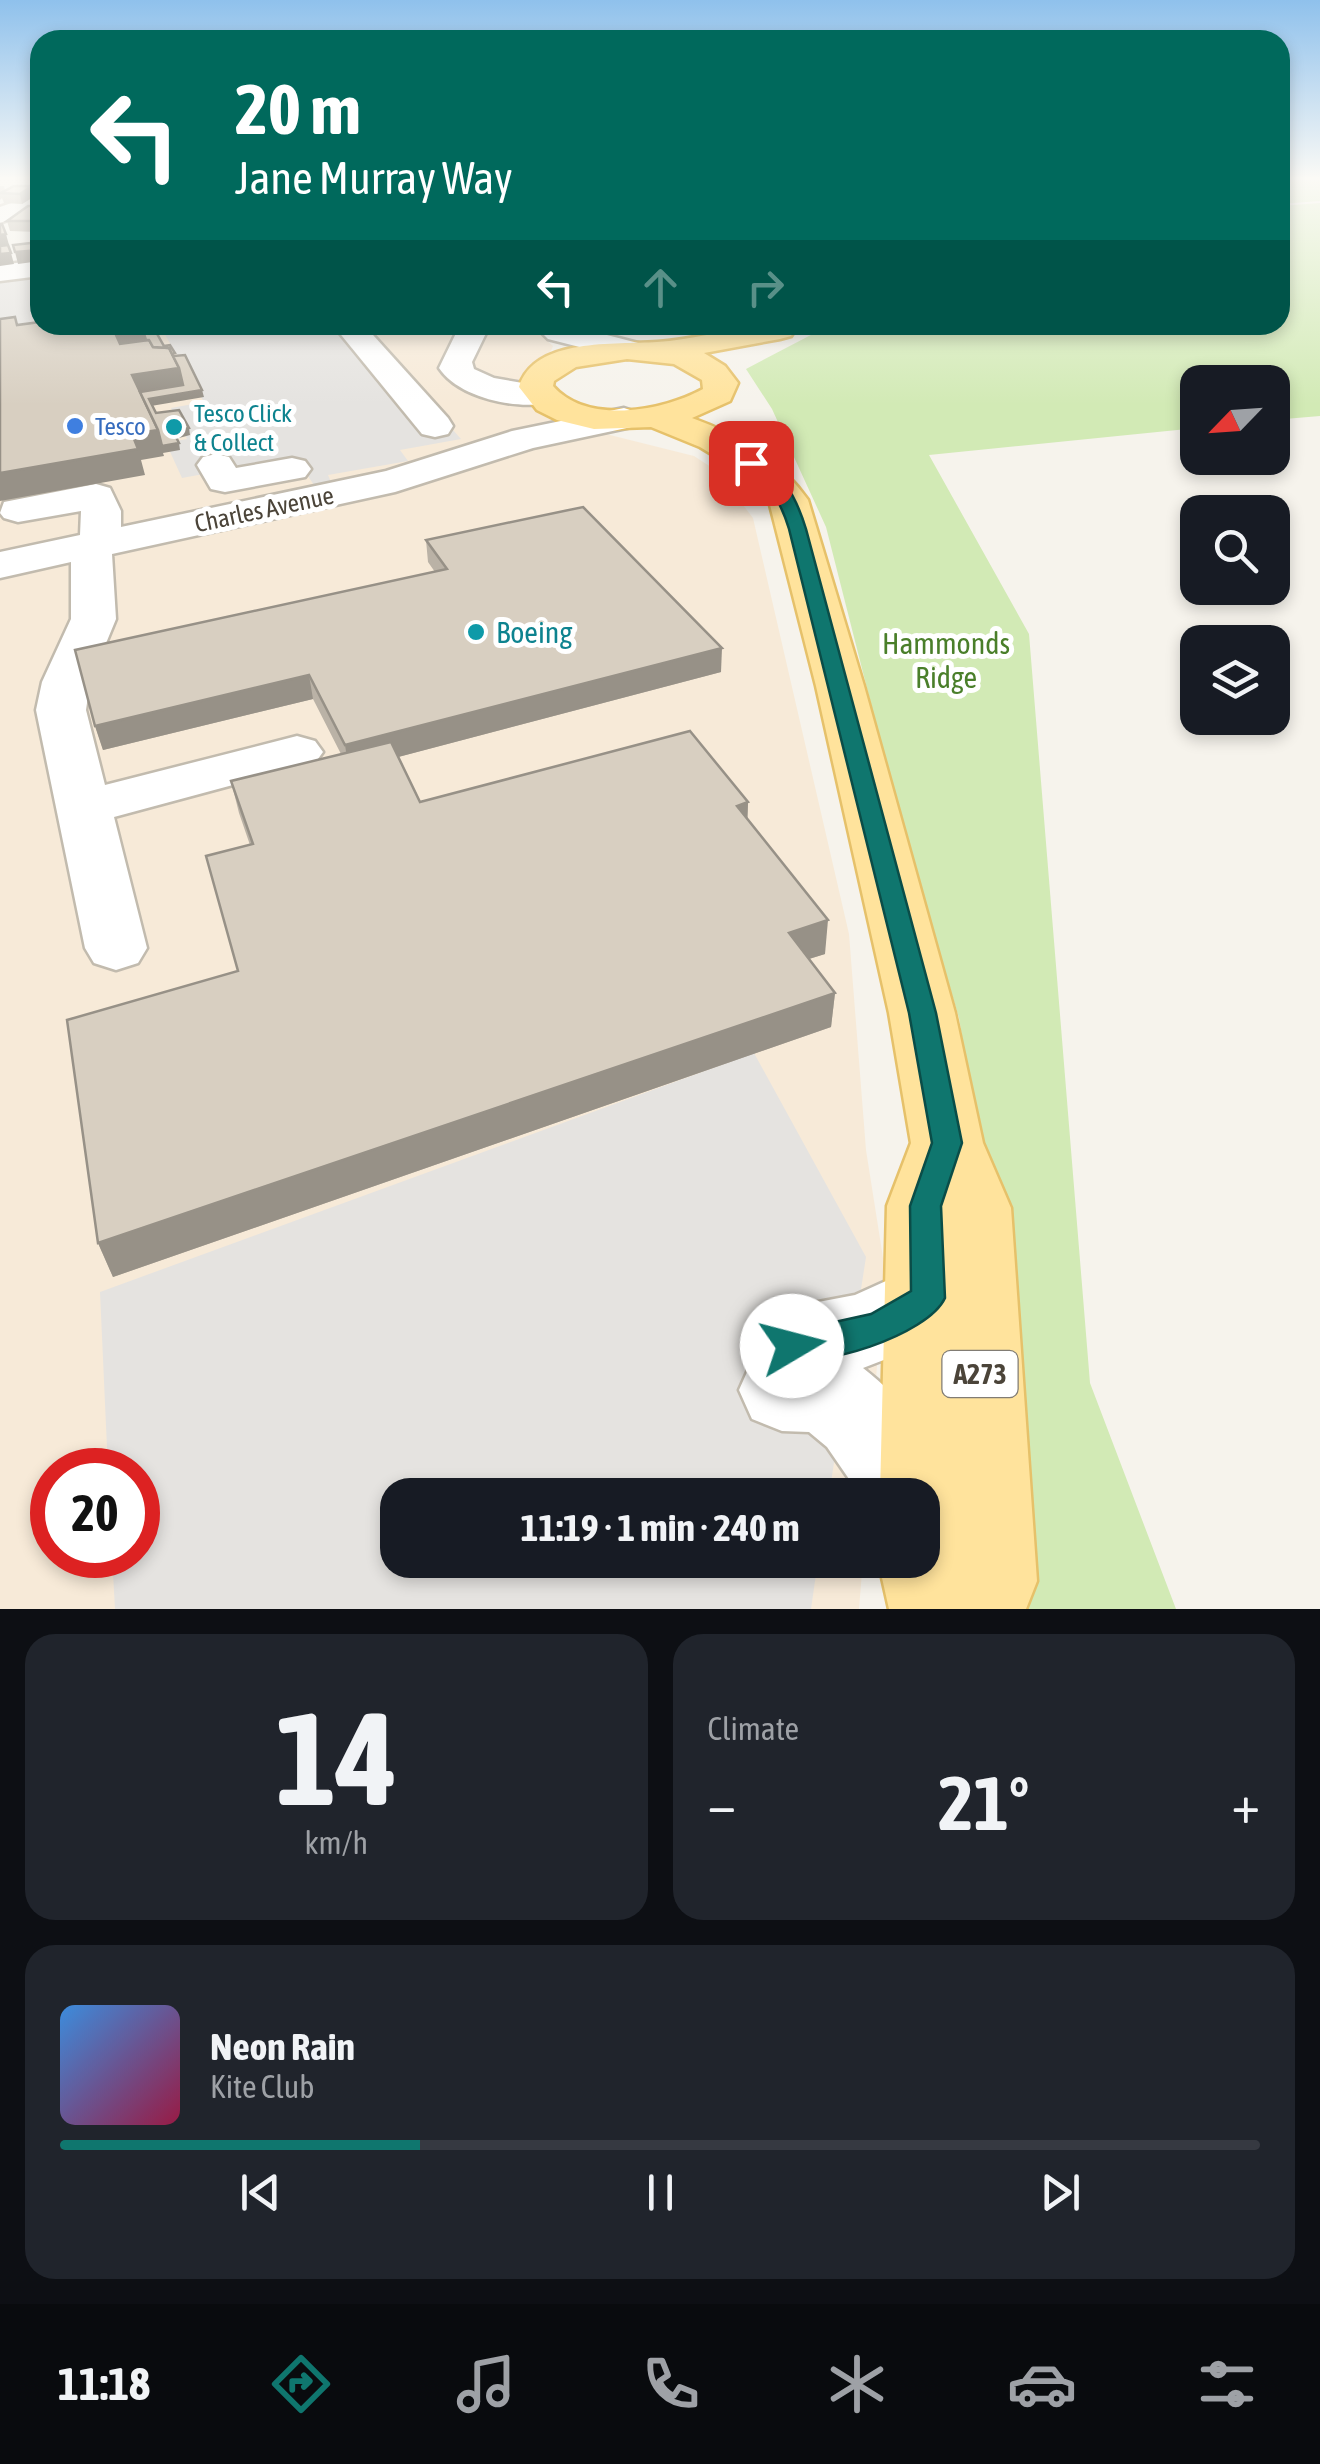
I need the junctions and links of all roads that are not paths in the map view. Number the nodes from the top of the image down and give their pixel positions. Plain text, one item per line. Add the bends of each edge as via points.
1 (30, 269) edge
2 (0, 273) edge
3 (357, 335) edge
4 (470, 335) edge
5 (741, 335) edge
6 (775, 335) edge
7 (641, 351) junction
8 (552, 364) edge
9 (718, 377) junction
10 (640, 418) junction
11 (434, 426) dead end
12 (525, 439) junction
13 (216, 465) dead end
14 (292, 469) dead end
15 (776, 483) junction
16 (18, 510) edge
17 (95, 545) junction
18 (0, 566) edge
19 (298, 752) dead end
20 (82, 808) junction
21 (116, 948) dead end
22 (947, 1143) junction
23 (928, 1298) junction
24 (901, 1478) edge
25 (924, 1478) edge
26 (928, 1578) edge
27 (937, 1609) edge
28 (978, 1609) edge

1 - 2 street
3 - 11 street
4 - 8 street via 455,368 470,381
5 - 7 main road
6 - 9 main road
7 - 8 main road
7 - 9 main road via 701,363
8 - 10 main road via 582,415
8 - 12 street
9 - 10 main road via 718,394 705,404
9 - 15 main road, A273 via 769,454
10 - 12 street, Charles Avenue
10 - 15 main road, A273 via 725,444
12 - 17 street, Charles Avenue via 394,482
13 - 14 street via 225,481
15 - 22 main road, A273 via 788,500 840,686 922,1013
16 - 17 street via 96,496 101,511
17 - 18 street, Charles Avenue
17 - 20 street via 96,607 87,641 62,682 61,710
19 - 20 street
20 - 21 street
22 - 23 main road, A273 via 925,1206
22 - 28 main road, A273 via 974,1208 989,1581
23 - 24 street via 787,1368 858,1417
23 - 25 main road, A273
26 - 27 main road, A273

